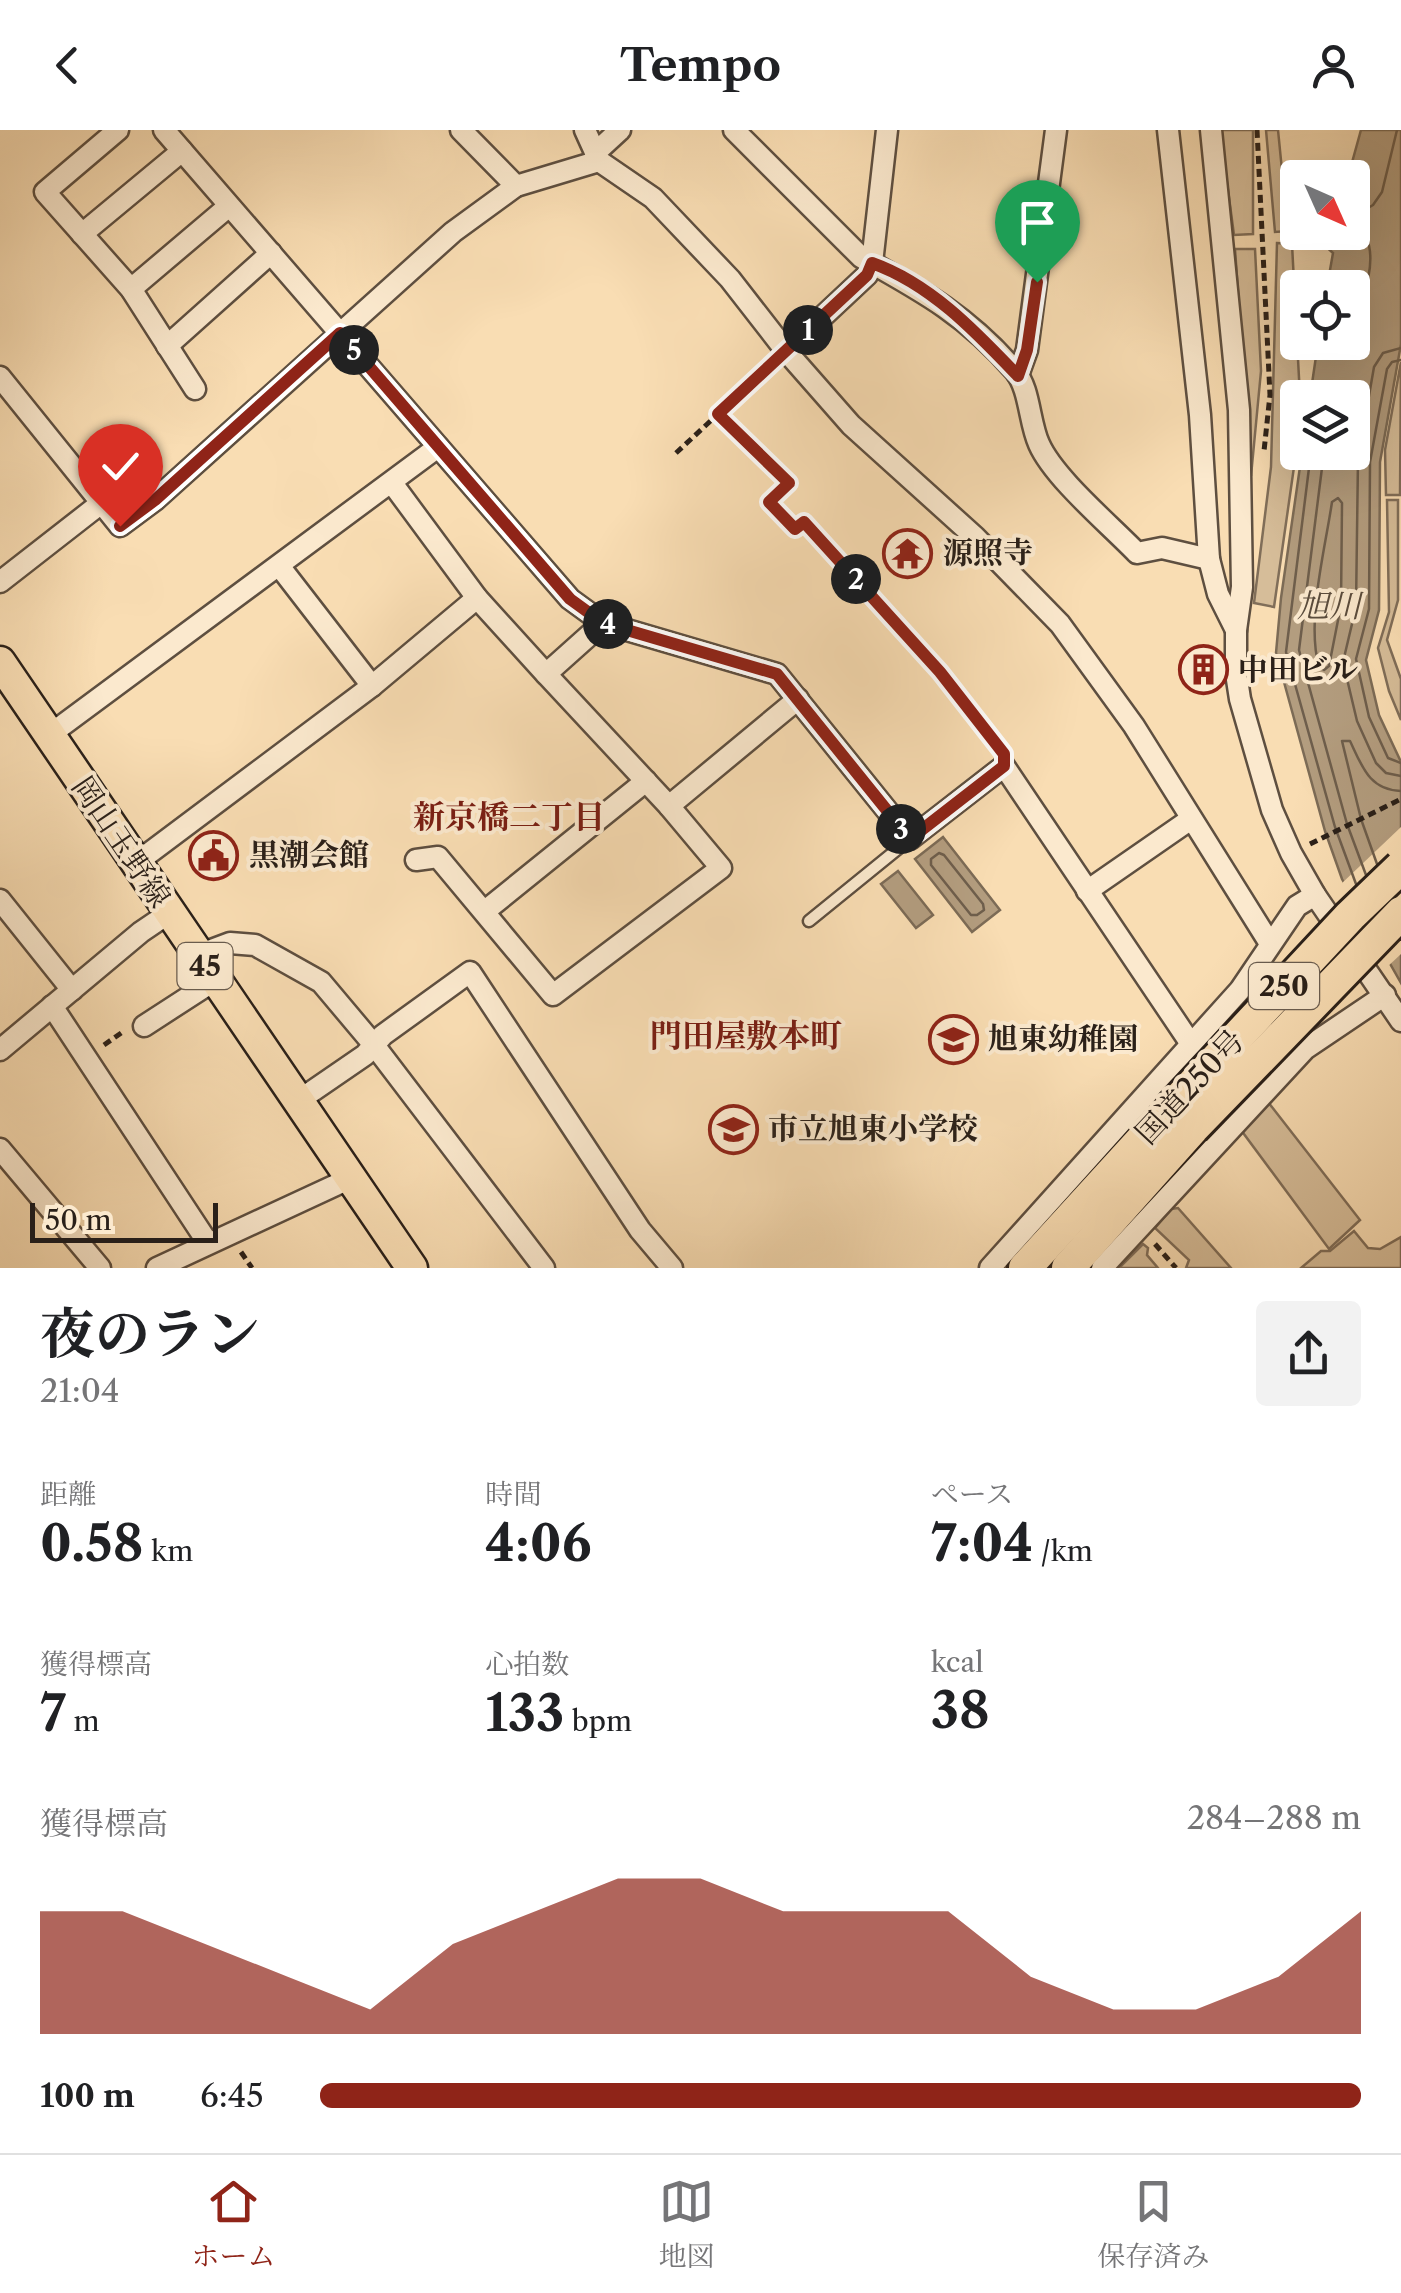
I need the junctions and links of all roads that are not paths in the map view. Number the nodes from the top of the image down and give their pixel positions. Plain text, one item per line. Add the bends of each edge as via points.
1 (118, 130) edge
2 (164, 130) edge
3 (461, 130) edge
4 (585, 130) edge
5 (620, 130) edge
6 (734, 130) edge
7 (887, 130) edge
8 (1056, 130) edge
9 (1168, 130) edge
10 (1211, 130) edge
11 (182, 151) junction
12 (597, 157) junction
13 (516, 186) junction
14 (229, 206) junction
15 (82, 234) junction
16 (271, 253) junction
17 (872, 263) junction
18 (131, 288) junction
19 (340, 333) junction
20 (167, 346) junction
21 (786, 351) junction
22 (1018, 376) junction
23 (0, 378) edge
24 (196, 389) dead end
25 (438, 447) junction
26 (392, 483) junction
27 (100, 504) junction
28 (804, 522) road end
29 (1209, 559) junction
30 (280, 567) junction
31 (0, 582) edge
32 (477, 598) junction
33 (603, 623) junction
34 (1236, 630) junction
35 (0, 662) edge
36 (546, 674) junction
37 (372, 686) junction
38 (798, 699) junction
39 (48, 736) junction
40 (1004, 766) junction
41 (646, 782) junction
42 (669, 806) junction
43 (1191, 820) junction
44 (910, 839) junction
45 (416, 860) dead end
46 (136, 863) junction
47 (1401, 867) edge
48 (1088, 891) junction
49 (1316, 895) junction
50 (0, 900) edge
51 (486, 911) junction
52 (170, 913) junction
53 (1401, 913) edge
54 (808, 921) dead end
55 (1269, 942) junction
56 (207, 967) junction
57 (72, 990) junction
58 (1386, 995) junction
59 (52, 1006) junction
60 (1401, 1022) edge
61 (144, 1026) road end
62 (1191, 1044) junction
63 (374, 1045) junction
64 (0, 1050) edge
65 (298, 1101) junction
66 (1253, 1103) junction
67 (1182, 1118) junction
68 (0, 1149) edge
69 (351, 1178) junction
70 (208, 1243) junction
71 (100, 1268) edge
72 (157, 1268) edge
73 (412, 1268) edge
74 (544, 1268) edge
75 (672, 1268) edge
76 (990, 1268) edge
77 (1025, 1268) edge
78 (1068, 1268) edge
79 (1102, 1268) edge

1 - 15 street via 45,192
2 - 11 street
3 - 13 street
4 - 12 street
5 - 12 street
6 - 17 street
7 - 17 street
8 - 22 street
9 - 29 street
10 - 34 street via 1239,410 1242,587
11 - 14 street
11 - 15 street
12 - 13 street
12 - 21 street via 653,198
13 - 19 street via 453,232
14 - 16 street
14 - 18 street
15 - 18 street
16 - 19 street
16 - 20 street
17 - 21 street
17 - 22 street via 950,308
18 - 20 street
19 - 25 street
19 - 27 street via 120,526
20 - 24 street
21 - 43 street via 851,425 976,537 1060,624
22 - 29 street via 1048,461 1137,552 1162,548
23 - 27 street
25 - 26 street
25 - 33 street via 570,599
26 - 30 street
26 - 32 street
27 - 31 street
28 - 40 lane via 940,672 1004,754
29 - 34 street
30 - 37 street
30 - 39 street
32 - 36 street
32 - 37 street
33 - 36 street
33 - 38 street via 777,674
34 - 49 street via 1240,699 1262,780
35 - 39 main road, 岡山玉野線 / 45
36 - 41 street
37 - 46 street
38 - 42 street
38 - 44 street
39 - 46 main road, 岡山玉野線 / 45
40 - 44 street
40 - 48 street
41 - 42 street
41 - 51 street
42 - 51 street via 721,868 553,995
43 - 48 street
43 - 55 street
44 - 54 lane
45 - 51 street via 438,857
46 - 52 main road, 岡山玉野線 / 45
47 - 67 highway, 国道250号 / 250, bridge via 1350,916
48 - 62 street
49 - 55 street via 1297,906
49 - 58 street
50 - 57 street
52 - 56 main road, 岡山玉野線 / 45
52 - 57 street
53 - 67 highway, 国道250号 / 250, bridge
55 - 62 street via 1240,990
56 - 61 street
56 - 63 street via 230,943 255,945 321,982
56 - 65 main road, 岡山玉野線 / 45
57 - 59 street
58 - 60 street
58 - 66 street via 1305,1049
59 - 64 street
59 - 70 street
62 - 66 street
62 - 76 street
63 - 65 street
63 - 74 street
63 - 75 street via 470,972 640,1230
65 - 69 main road, 岡山玉野線 / 45
66 - 79 street
67 - 77 highway, 国道250号 / 250
67 - 78 highway, 国道250号 / 250
68 - 71 street
69 - 70 street
69 - 73 main road, 岡山玉野線 / 45
70 - 72 street

